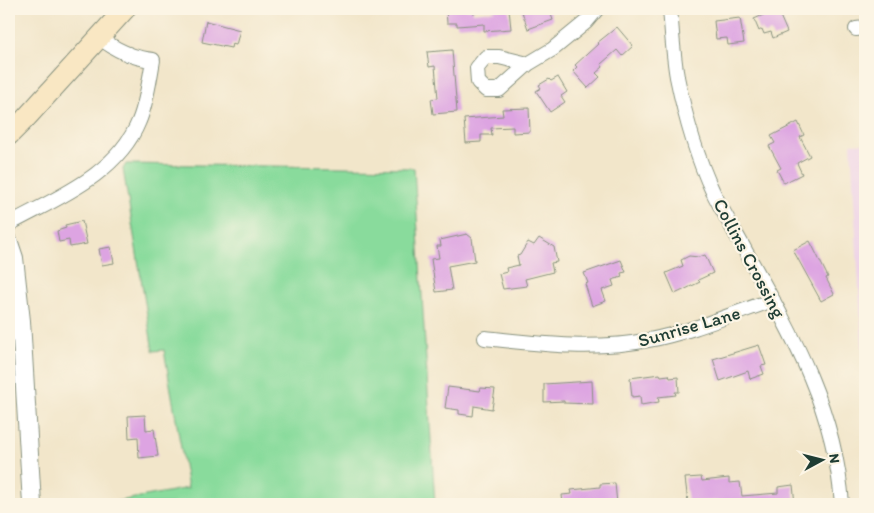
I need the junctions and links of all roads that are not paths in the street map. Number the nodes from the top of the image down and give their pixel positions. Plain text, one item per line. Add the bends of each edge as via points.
1 (125, 9) edge
2 (597, 9) edge
3 (670, 9) edge
4 (99, 37) junction
5 (528, 64) dead end
6 (9, 136) edge
7 (9, 224) edge
8 (9, 243) edge
9 (773, 300) junction
10 (484, 338) dead end
11 (32, 504) edge
12 (842, 504) edge

1 - 4 main road
2 - 5 street via 553,49
3 - 9 street, Collins Crossing via 677,75 697,152 714,192
4 - 6 main road
4 - 7 street via 111,48 154,60 140,120 121,152 104,168
8 - 11 street via 14,258 21,321
9 - 10 street, Sunrise Lane via 648,341 600,347
9 - 12 street, Collins Crossing via 824,409

